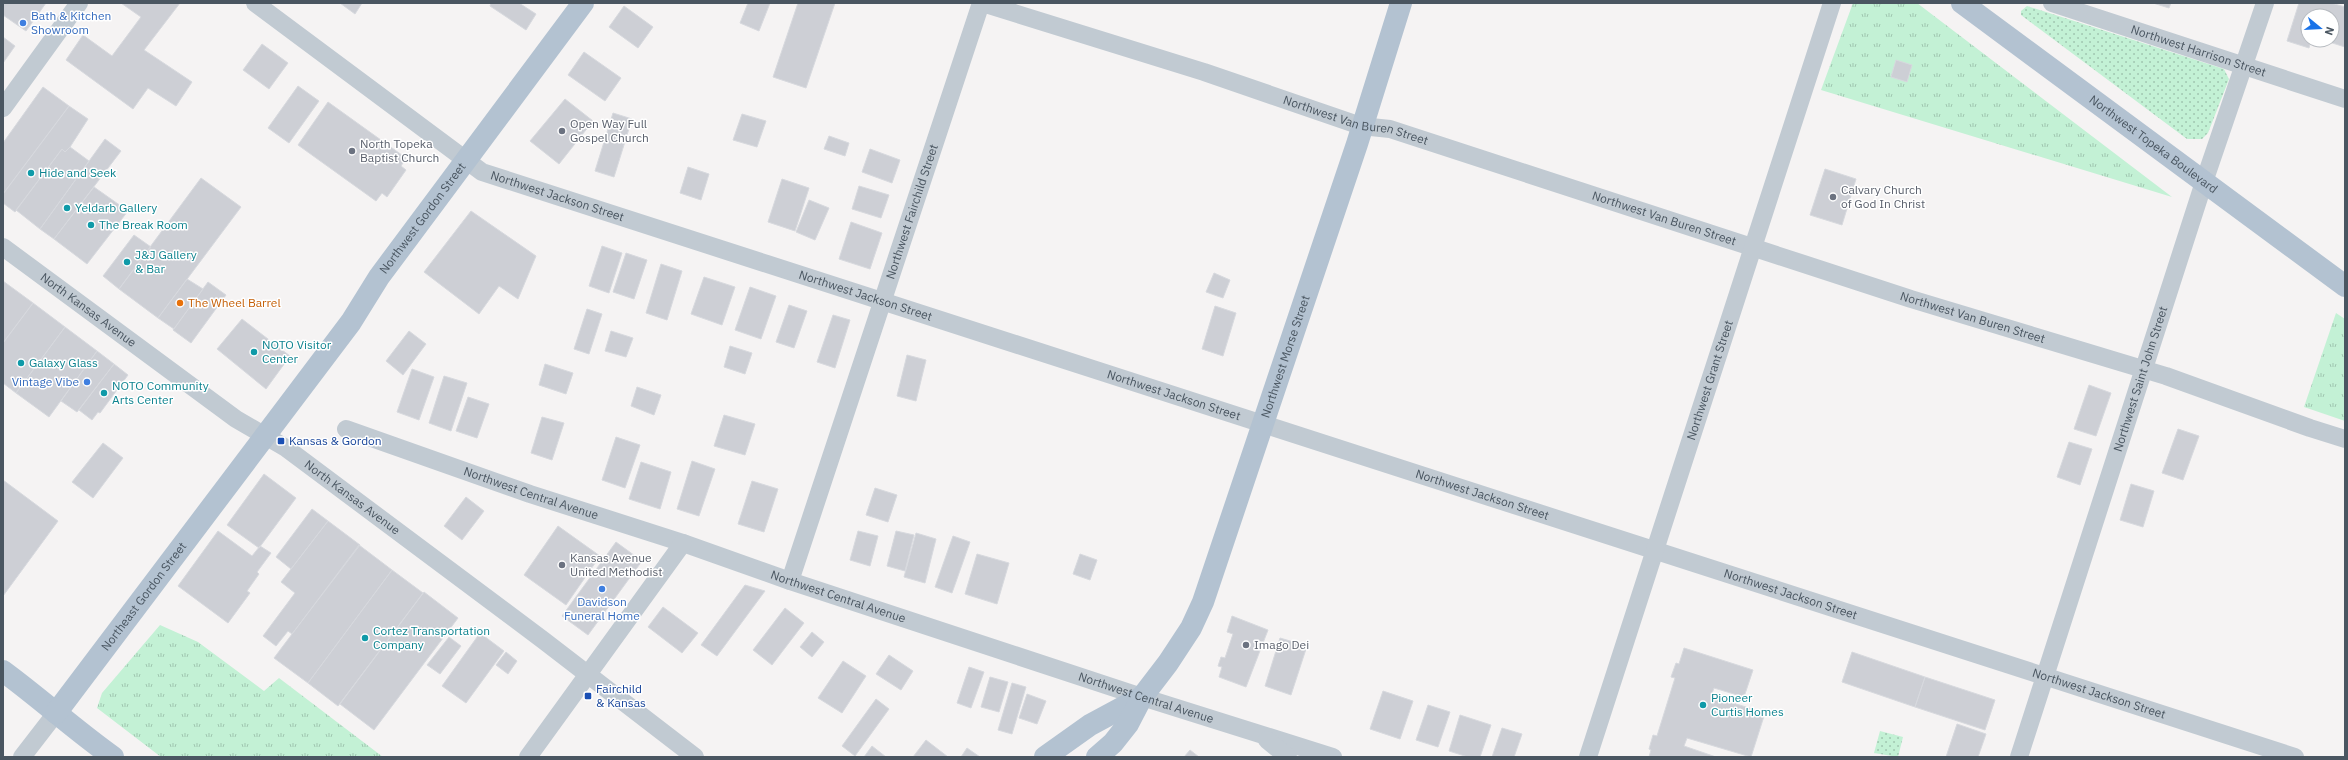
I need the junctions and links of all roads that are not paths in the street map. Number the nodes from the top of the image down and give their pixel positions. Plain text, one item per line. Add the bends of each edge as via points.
1 (79, 3) edge
2 (255, 3) edge
3 (583, 3) edge
4 (982, 3) edge
5 (1401, 3) edge
6 (1832, 3) edge
7 (1962, 3) edge
8 (2052, 3) edge
9 (2265, 3) edge
10 (2244, 67) junction
11 (2345, 99) edge
12 (3, 108) edge
13 (1362, 126) junction
14 (467, 160) junction
15 (2204, 182) junction
16 (3, 247) edge
17 (1754, 247) junction
18 (2345, 286) edge
19 (882, 302) junction
20 (2145, 369) junction
21 (1263, 425) junction
22 (346, 429) dead end
23 (266, 436) junction
24 (2345, 439) edge
25 (684, 543) junction
26 (1655, 550) junction
27 (790, 581) junction
28 (3, 671) edge
29 (587, 676) junction
30 (2045, 676) junction
31 (1142, 697) junction
32 (56, 713) junction
33 (1256, 732) junction
34 (22, 757) edge
35 (113, 757) edge
36 (528, 757) edge
37 (695, 757) edge
38 (1045, 757) edge
39 (1097, 757) edge
40 (1288, 757) edge
41 (1333, 757) edge
42 (1588, 757) edge
43 (2019, 757) edge
44 (2295, 757) edge

1 - 12 street
2 - 14 street, Northwest Jackson Street
3 - 14 main road, Northwest Gordon Street
4 - 13 street, Northwest Van Buren Street via 1204,72
4 - 19 street, Northwest Fairchild Street
5 - 13 main road, Northwest Morse Street
6 - 17 street, Northwest Grant Street
7 - 15 main road, Northwest Topeka Boulevard
8 - 10 street, Northwest Harrison Street
9 - 10 street, Northwest Saint John Street
10 - 11 street, Northwest Harrison Street
10 - 15 street, Northwest Saint John Street
13 - 17 street, Northwest Van Buren Street via 1390,129
13 - 21 main road, Northwest Morse Street
14 - 19 street, Northwest Jackson Street via 482,172
14 - 23 main road, Northwest Gordon Street via 379,277 351,322
15 - 18 main road, Northwest Topeka Boulevard
15 - 20 street, Northwest Saint John Street
16 - 23 street, North Kansas Avenue via 236,419
17 - 20 street, Northwest Van Buren Street via 1911,299
17 - 26 street, Northwest Grant Street
19 - 21 street, Northwest Jackson Street
19 - 27 street, Northwest Fairchild Street
20 - 24 street, Northwest Van Buren Street
20 - 30 street, Northwest Saint John Street
21 - 26 street, Northwest Jackson Street
21 - 31 main road, Northwest Morse Street via 1203,602 1191,628 1168,664
22 - 25 street, Northwest Central Avenue via 530,494
23 - 29 street, North Kansas Avenue via 543,640
23 - 32 main road, Northeast Gordon Street
25 - 27 street, Northwest Central Avenue
25 - 29 street
26 - 30 street, Northwest Jackson Street
26 - 42 street, Northwest Grant Street
27 - 31 street, Northwest Central Avenue
28 - 32 main road
29 - 36 street
29 - 37 street, North Kansas Avenue
30 - 43 street, Northwest Saint John Street
30 - 44 street, Northwest Jackson Street
31 - 33 street, Northwest Central Avenue
31 - 38 main road, Northwest Morse Street via 1090,725
31 - 39 main road, Northwest Morse Street via 1128,724 1113,743
32 - 34 street, Northeast Gordon Street
32 - 35 main road via 72,728
33 - 40 street
33 - 41 street, Northwest Central Avenue

